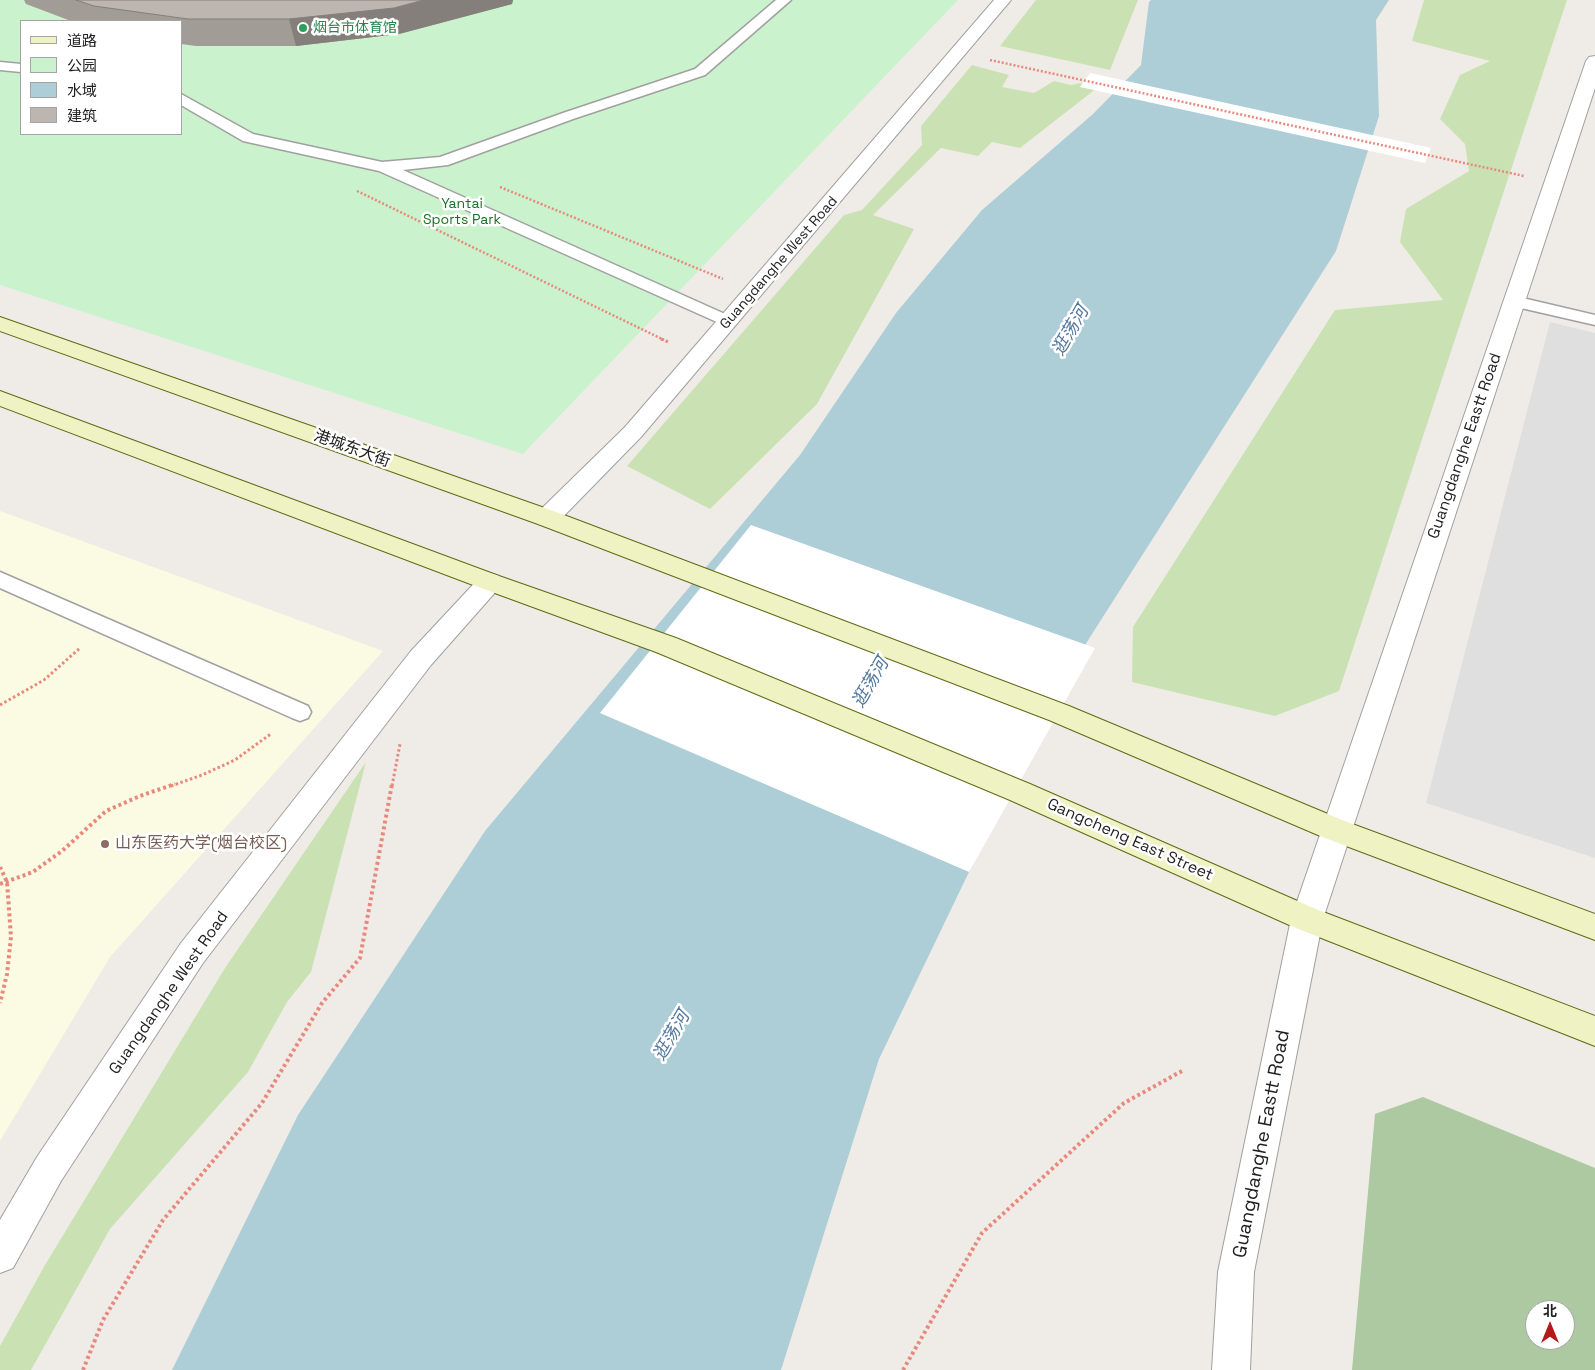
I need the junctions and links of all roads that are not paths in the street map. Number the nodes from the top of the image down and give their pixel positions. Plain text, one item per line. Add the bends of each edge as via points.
1 (784, 0) edge
2 (1003, 0) edge
3 (1595, 62) edge
4 (0, 66) edge
5 (20, 68) edge
6 (182, 99) edge
7 (382, 167) junction
8 (1514, 301) junction
9 (1595, 320) edge
10 (728, 322) junction
11 (0, 324) edge
12 (0, 398) edge
13 (546, 518) junction
14 (0, 579) edge
15 (490, 582) junction
16 (300, 712) road end
17 (1336, 830) junction
18 (1307, 919) junction
19 (1595, 926) edge
20 (1595, 1031) edge
21 (0, 1256) edge
22 (1232, 1370) edge

1 - 7 lane via 700,72 442,162
2 - 10 street, Guangdanghe West Road
3 - 8 street, Guangdanghe Eastt Road
4 - 5 lane
6 - 7 lane via 248,138
7 - 10 lane
8 - 9 lane
8 - 17 street, Guangdanghe Eastt Road
10 - 13 street, Guangdanghe West Road via 633,432
11 - 13 main road, 港城东大街
12 - 15 main road
13 - 17 main road, 港城东大街 via 1059,713
14 - 16 lane
15 - 18 main road, Gangcheng East Street via 666,645 1020,792
15 - 21 street, Guangdanghe West Road via 421,658 192,954 49,1169
17 - 18 street, Guangdanghe Eastt Road
17 - 19 main road
18 - 20 main road, Gangcheng East Street
18 - 22 street, Guangdanghe Eastt Road via 1236,1272

